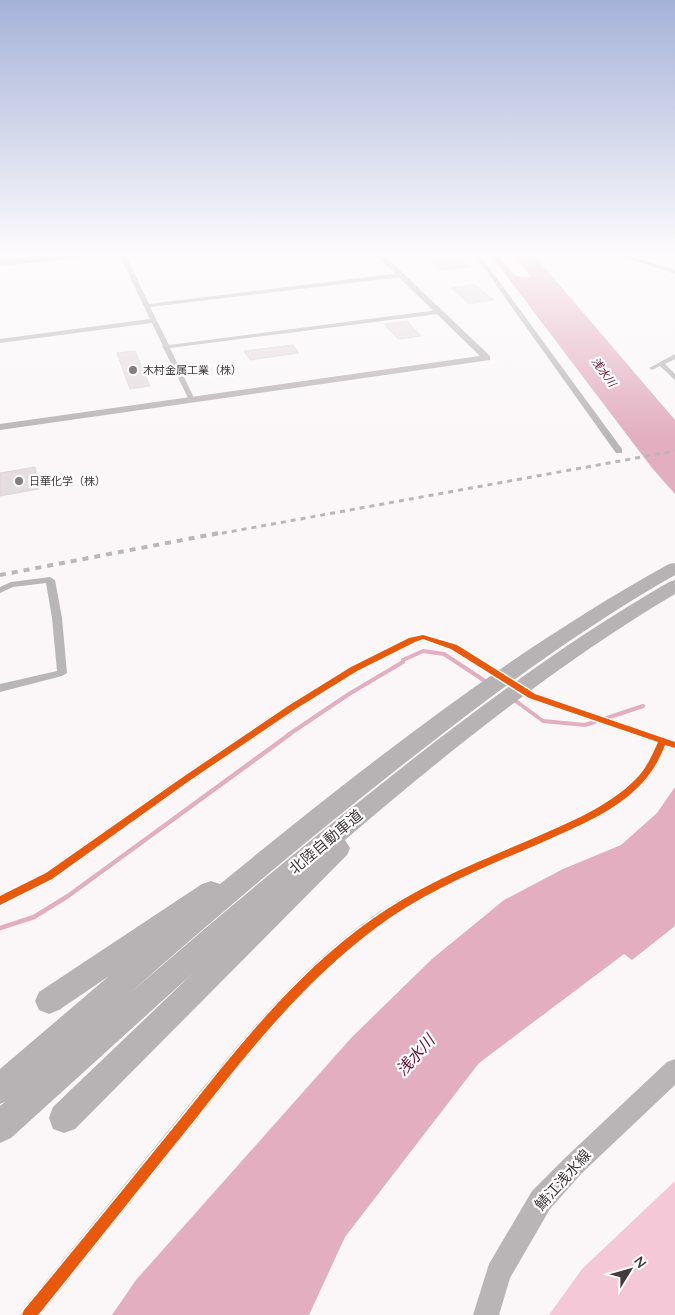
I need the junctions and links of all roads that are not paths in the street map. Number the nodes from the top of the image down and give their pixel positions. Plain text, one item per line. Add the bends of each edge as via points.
1 (150, 315) edge
2 (412, 315) edge
3 (442, 315) edge
4 (521, 315) edge
5 (152, 321) junction
6 (0, 341) edge
7 (165, 347) junction
8 (675, 356) edge
9 (661, 363) junction
10 (652, 368) dead end
11 (675, 378) edge
12 (192, 400) junction
13 (0, 427) edge
14 (619, 451) dead end
15 (668, 580) edge
16 (0, 590) edge
17 (0, 688) edge
18 (432, 743) junction
19 (668, 743) edge
20 (0, 901) edge
21 (49, 1001) dead end
22 (675, 1070) edge
23 (0, 1089) edge
24 (64, 1118) dead end
25 (0, 1127) edge
26 (29, 1315) edge
27 (486, 1315) edge

1 - 5 street
2 - 7 street
3 - 12 street via 487,358
4 - 14 street
5 - 6 street
5 - 7 street
7 - 12 street
8 - 9 street
9 - 10 street
9 - 11 street
12 - 13 street
15 - 18 highway, 北陸自動車道 via 598,634 521,676
16 - 17 street via 11,585 50,580 62,673
18 - 21 highway via 356,782 162,926
18 - 23 highway, 北陸自動車道 via 266,860
18 - 24 highway
18 - 25 highway, 北陸自動車道 via 369,807 189,958
19 - 20 street via 532,696 454,647 417,638 354,669 291,708 49,876
19 - 26 street via 647,772 620,797 568,827 426,891 393,910 339,952 290,998 237,1057
22 - 27 street, 鯖江浅水線 via 541,1200 498,1273

